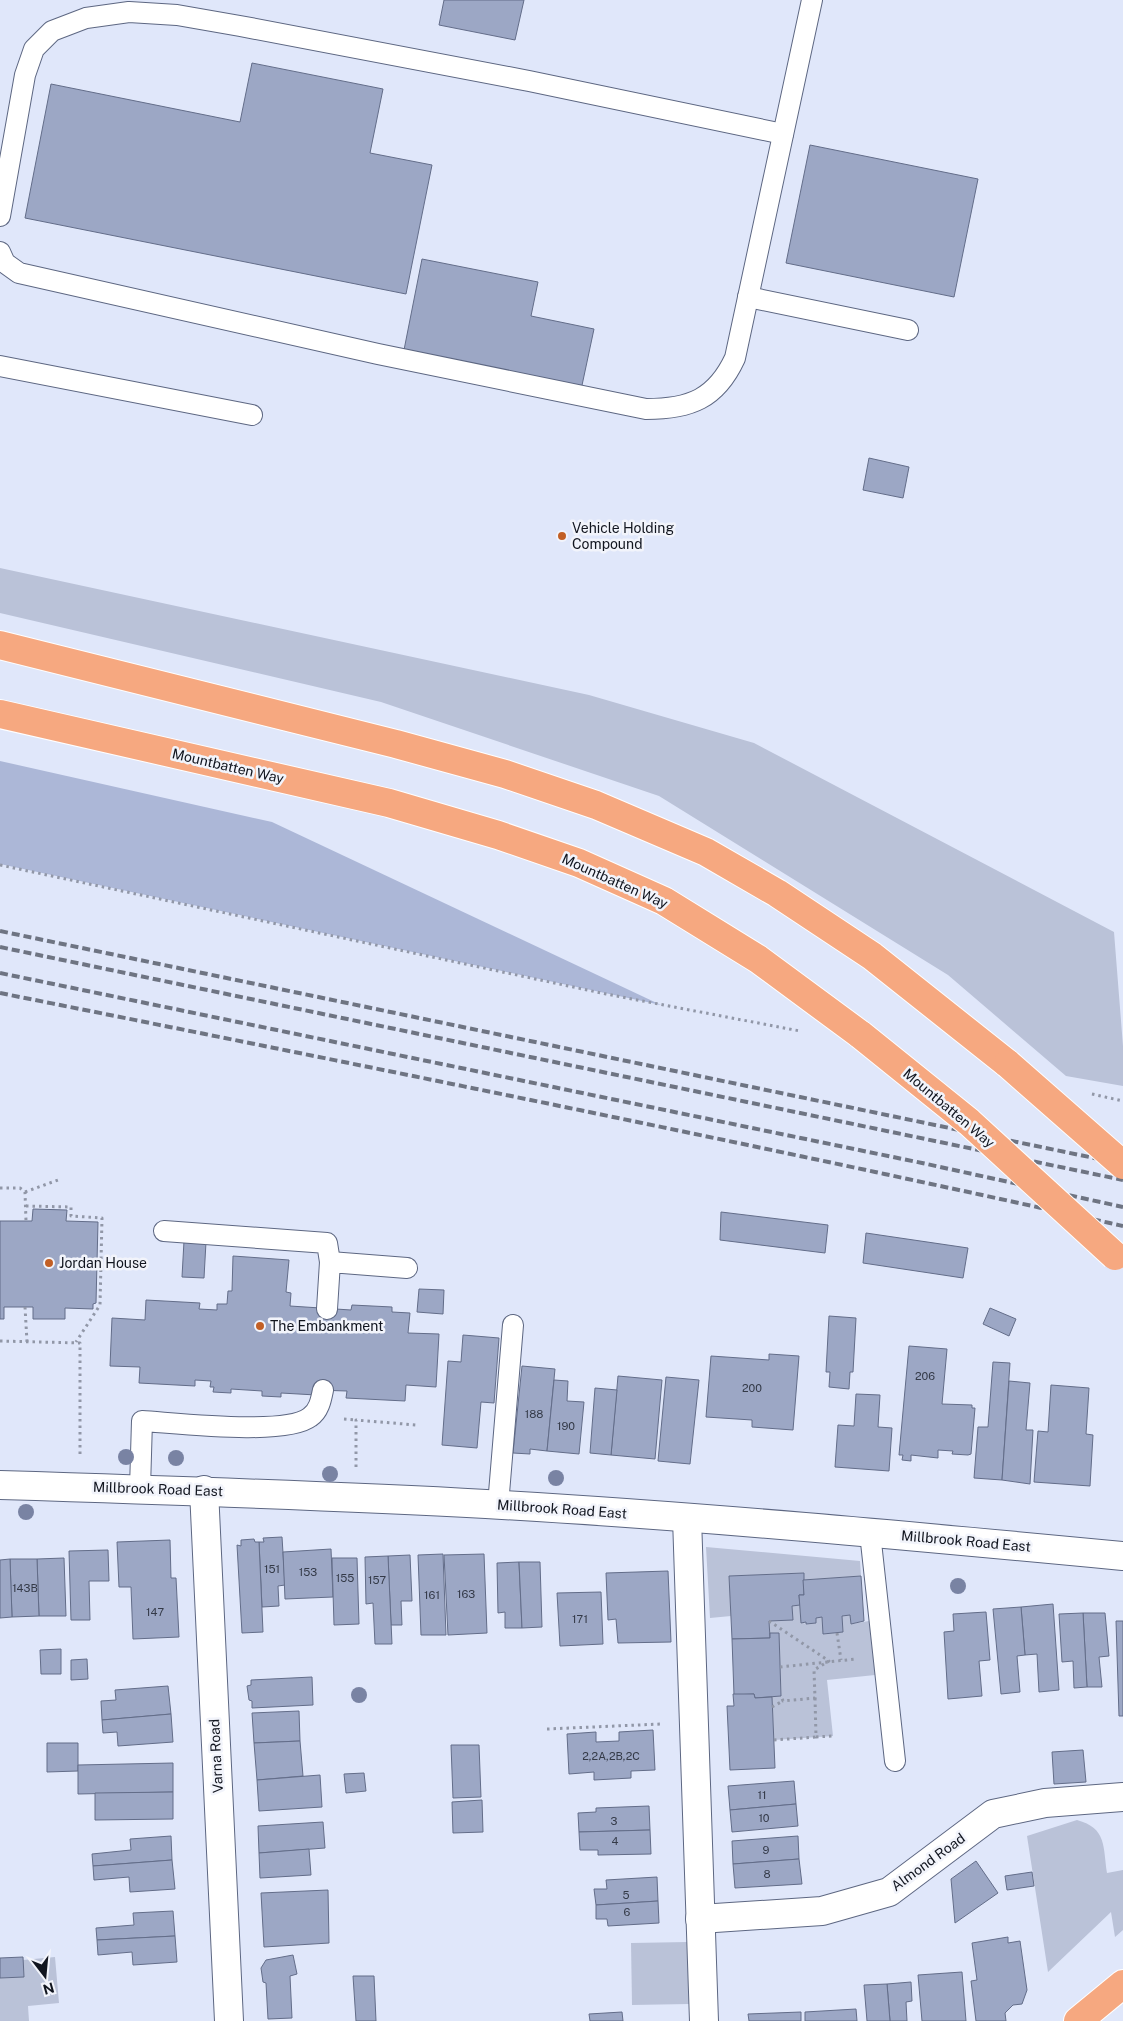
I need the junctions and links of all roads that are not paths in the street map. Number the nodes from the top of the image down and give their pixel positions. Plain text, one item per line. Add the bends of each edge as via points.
1 (812, 0) edge
2 (783, 134) junction
3 (0, 216) edge
4 (0, 252) edge
5 (748, 297) junction
6 (908, 330) dead end
7 (0, 366) edge
8 (252, 415) dead end
9 (0, 645) edge
10 (0, 714) edge
11 (1123, 1165) edge
12 (164, 1231) dead end
13 (1119, 1260) edge
14 (330, 1262) junction
15 (407, 1268) dead end
16 (328, 1309) dead end
17 (513, 1325) dead end
18 (323, 1390) dead end
19 (0, 1485) edge
20 (140, 1488) junction
21 (204, 1490) junction
22 (498, 1505) junction
23 (687, 1518) junction
24 (870, 1533) junction
25 (1123, 1556) edge
26 (895, 1761) dead end
27 (1122, 1802) edge
28 (700, 1919) junction
29 (1123, 1984) edge
30 (229, 2021) edge
31 (704, 2021) edge
32 (1078, 2021) edge

1 - 2 lane
2 - 3 lane via 529,81 177,15 129,12 86,18 52,31 34,49 25,75
2 - 5 lane
4 - 5 lane via 5,262 19,273 378,354 646,409 692,404 706,397 724,378 735,358
5 - 6 lane
7 - 8 lane
9 - 11 highway, bridge via 505,774 596,805 706,852 777,893 872,956 1008,1064
10 - 13 highway, Mountbatten Way, bridge via 389,803 579,863 664,901 758,959 861,1035 968,1122
12 - 14 lane via 327,1243
14 - 15 lane
14 - 16 lane
17 - 22 lane
18 - 20 lane via 311,1417 296,1424 272,1428 142,1421
19 - 20 street, Millbrook Road East
20 - 21 street, Millbrook Road East
21 - 22 street, Millbrook Road East
21 - 30 street, Varna Road
22 - 23 street, Millbrook Road East
23 - 24 street, Millbrook Road East
23 - 28 street
24 - 25 street, Millbrook Road East
24 - 26 lane
27 - 28 street, Almond Road via 1045,1803 993,1814 889,1892 822,1911
28 - 31 street
29 - 32 highway

